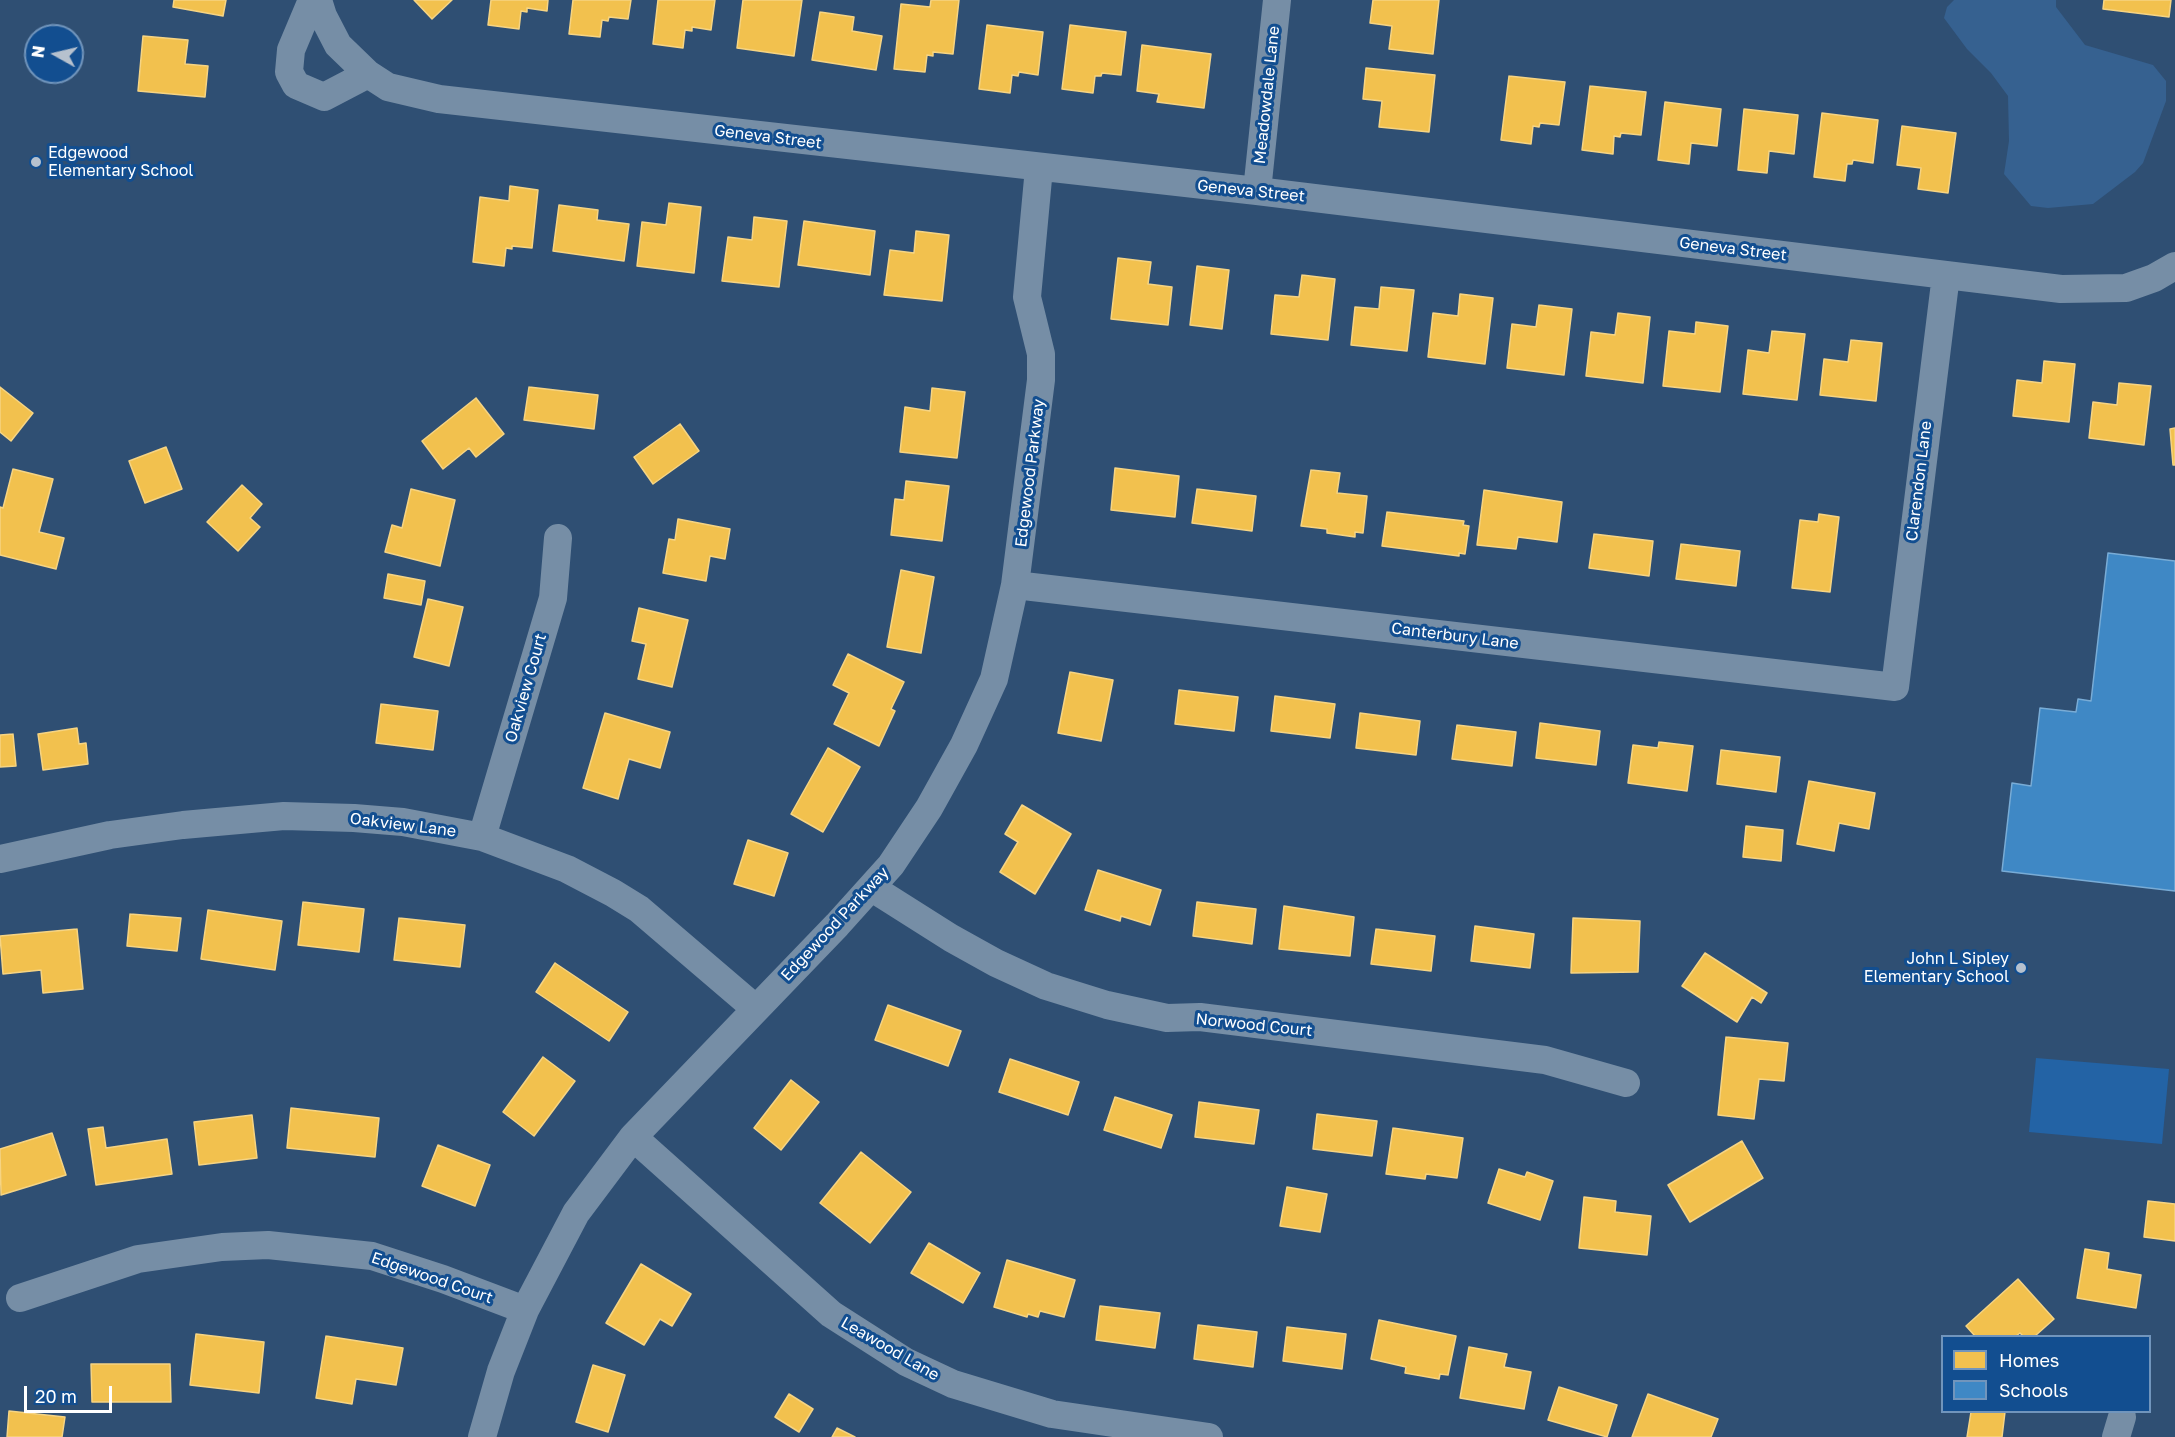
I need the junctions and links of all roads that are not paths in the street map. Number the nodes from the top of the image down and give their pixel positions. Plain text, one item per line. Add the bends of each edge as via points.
1 (312, 0) edge
2 (318, 0) edge
3 (1277, 0) edge
4 (368, 74) junction
5 (1039, 168) junction
6 (1257, 191) junction
7 (2175, 266) edge
8 (1946, 275) junction
9 (558, 538) dead end
10 (1015, 585) junction
11 (1895, 687) joint
12 (482, 837) junction
13 (0, 859) edge
14 (872, 888) junction
15 (756, 1009) junction
16 (1626, 1083) dead end
17 (633, 1137) junction
18 (20, 1298) dead end
19 (525, 1311) junction
20 (482, 1437) edge
21 (1209, 1437) edge

1 - 4 street via 291,50 289,72 296,85 324,97
2 - 4 street, Geneva Street via 338,45
3 - 6 street, Meadowdale Lane
4 - 5 street, Geneva Street via 388,87 439,99
5 - 6 street, Geneva Street
5 - 10 street, Edgewood Parkway via 1027,297 1041,354 1041,380
6 - 8 street, Geneva Street
7 - 8 street, Geneva Street via 2126,288 2061,289
8 - 11 street, Clarendon Lane
9 - 12 street, Oakview Court via 553,598
10 - 11 street, Canterbury Lane
10 - 14 street, Edgewood Parkway via 994,679 964,745 911,837
12 - 13 street, Oakview Lane via 403,822 284,816 110,835
12 - 15 street, Oakview Lane via 567,869 630,904
14 - 15 street, Edgewood Parkway
14 - 16 street, Norwood Court via 996,963 1046,986 1107,1005 1167,1018 1200,1017 1545,1060
15 - 17 street, Edgewood Parkway
17 - 19 street, Edgewood Parkway via 576,1213
17 - 21 street, Leawood Lane via 831,1314 906,1362 953,1384 1052,1414
18 - 19 street, Edgewood Court via 138,1259 268,1245 372,1256
19 - 20 street, Edgewood Parkway via 501,1371

